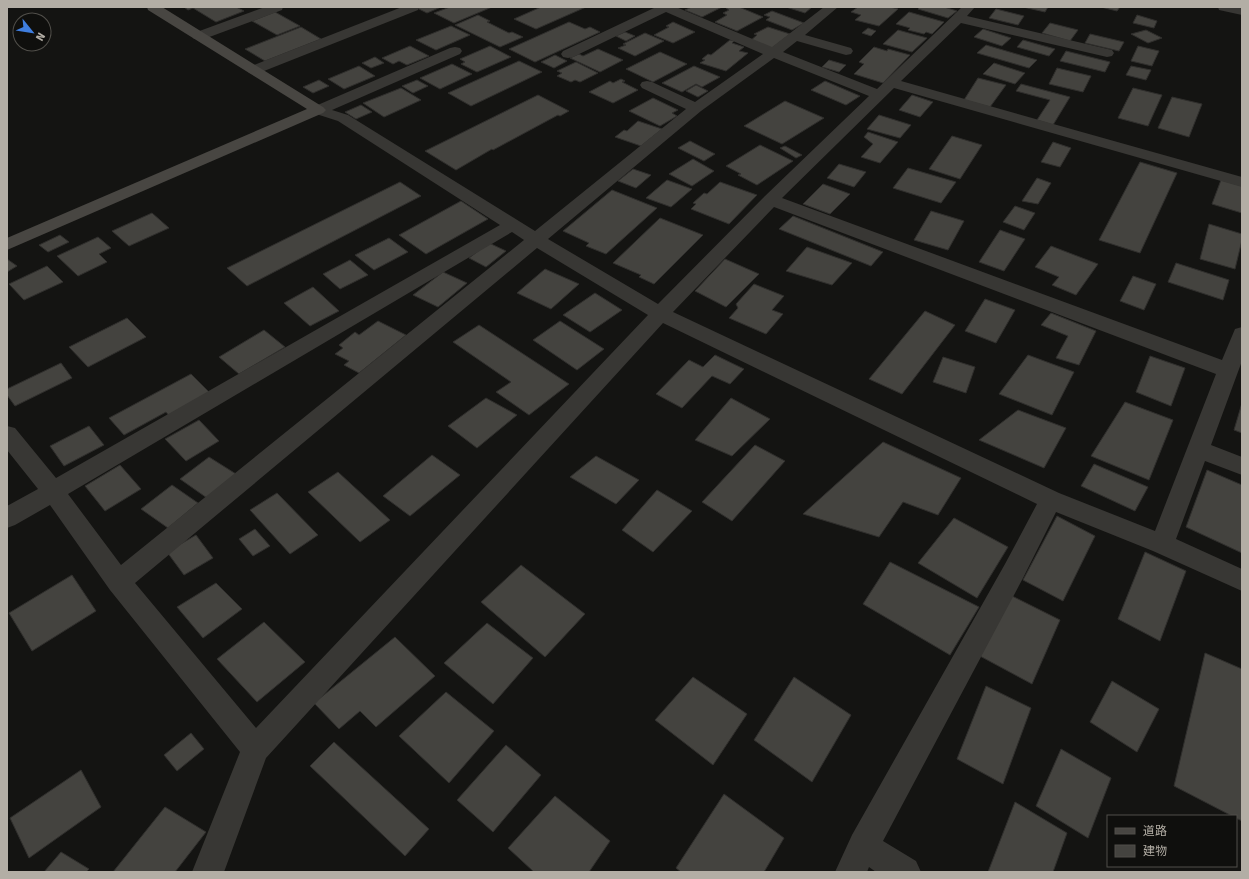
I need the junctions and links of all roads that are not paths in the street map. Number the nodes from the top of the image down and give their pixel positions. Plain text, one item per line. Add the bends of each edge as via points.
1 (152, 7) edge
2 (278, 7) edge
3 (413, 7) edge
4 (666, 7) edge
5 (832, 7) edge
6 (1224, 7) edge
7 (1242, 11) edge
8 (963, 13) edge
9 (199, 36) junction
10 (795, 36) junction
11 (455, 51) dead end
12 (846, 51) dead end
13 (773, 53) junction
14 (1107, 53) dead end
15 (568, 54) dead end
16 (254, 70) junction
17 (893, 83) junction
18 (647, 85) dead end
19 (880, 95) junction
20 (696, 108) junction
21 (318, 110) junction
22 (1242, 182) edge
23 (771, 200) junction
24 (512, 225) junction
25 (538, 240) junction
26 (7, 245) edge
27 (660, 314) junction
28 (1242, 334) edge
29 (1227, 370) junction
30 (7, 434) edge
31 (1198, 449) junction
32 (1242, 466) edge
33 (52, 490) junction
34 (1051, 500) junction
35 (7, 518) edge
36 (1162, 544) junction
37 (1242, 580) edge
38 (119, 582) junction
39 (255, 748) junction
40 (857, 859) edge
41 (208, 872) edge
42 (905, 872) edge

1 - 9 street
2 - 9 street
3 - 16 street
4 - 13 street
4 - 15 street
5 - 10 street
6 - 7 street
8 - 14 street
8 - 17 street
9 - 16 street
10 - 12 street
10 - 13 street
11 - 21 street
13 - 19 street
13 - 20 street
16 - 21 street
17 - 19 street
17 - 22 street
18 - 20 street
19 - 23 street
20 - 25 street
21 - 24 street via 343,118
21 - 26 street
23 - 27 street
23 - 29 street
24 - 25 street
24 - 33 street
25 - 27 street
25 - 38 street
27 - 34 street
27 - 39 street
28 - 29 street
29 - 31 street
30 - 33 street
31 - 32 street
31 - 36 street
33 - 35 street
33 - 38 street
34 - 36 street
34 - 40 street
36 - 37 street
38 - 39 street
39 - 41 street
40 - 42 street

